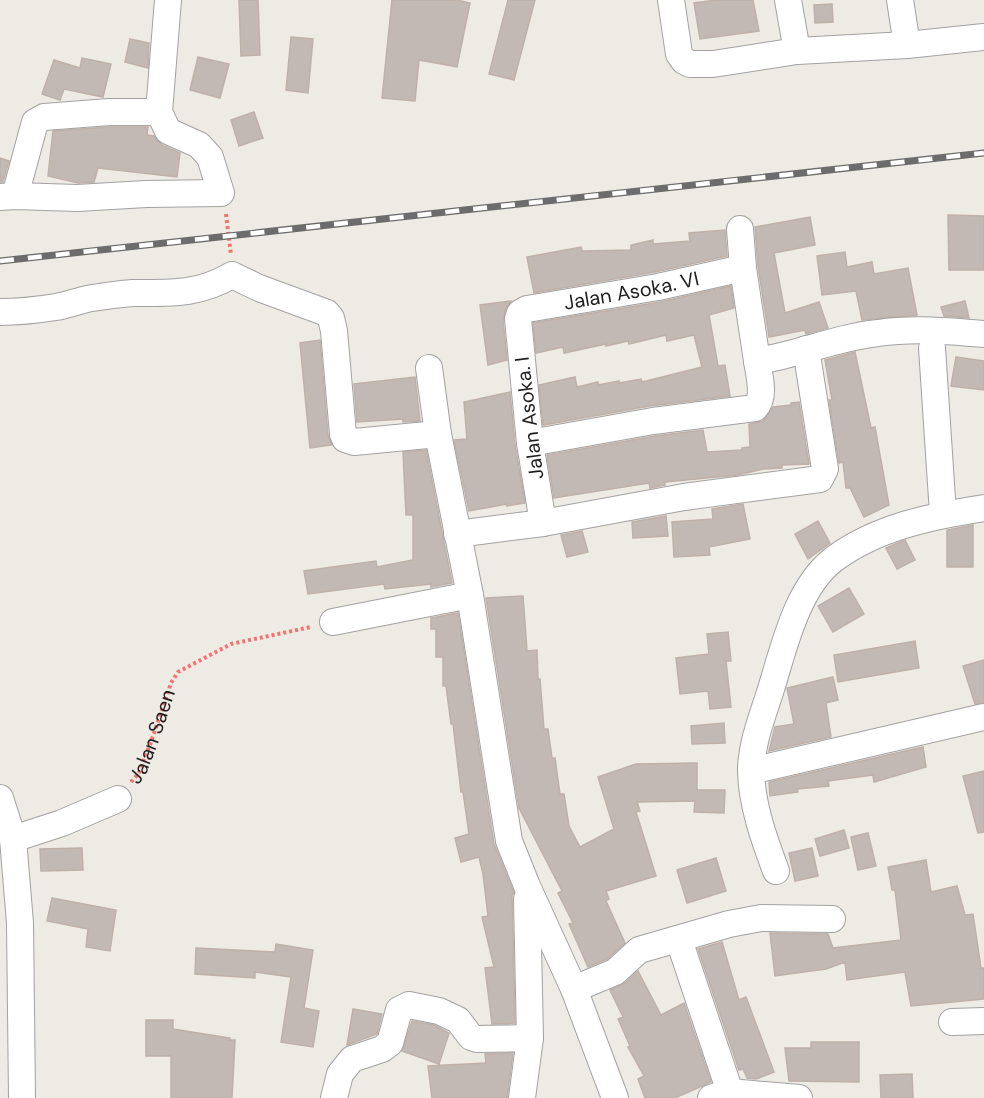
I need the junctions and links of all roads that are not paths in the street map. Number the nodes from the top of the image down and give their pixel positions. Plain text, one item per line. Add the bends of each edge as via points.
1 (168, 0) edge
2 (671, 0) edge
3 (788, 0) edge
4 (900, 0) edge
5 (984, 38) edge
6 (907, 45) junction
7 (797, 51) junction
8 (159, 112) junction
9 (8, 196) edge
10 (740, 229) dead end
11 (743, 268) junction
12 (0, 312) edge
13 (520, 313) joint
14 (984, 334) edge
15 (932, 348) dead end
16 (806, 350) junction
17 (757, 361) junction
18 (429, 368) dead end
19 (438, 434) junction
20 (530, 443) junction
21 (984, 508) edge
22 (944, 514) junction
23 (543, 523) junction
24 (457, 534) junction
25 (470, 595) junction
26 (333, 622) road end
27 (984, 717) edge
28 (751, 771) junction
29 (0, 798) edge
30 (117, 800) road end
31 (13, 839) junction
32 (776, 871) dead end
33 (526, 886) junction
34 (832, 920) dead end
35 (679, 940) junction
36 (574, 989) junction
37 (984, 1021) edge
38 (952, 1022) dead end
39 (531, 1038) junction
40 (724, 1096) edge
41 (22, 1098) edge
42 (334, 1098) edge
43 (522, 1098) edge
44 (615, 1098) edge
45 (799, 1098) edge

1 - 8 street
2 - 7 street via 679,54 690,64
3 - 7 street
4 - 6 street
5 - 6 street
6 - 7 street
8 - 9 street via 44,117 35,122
8 - 9 street via 168,131 199,145 210,157 221,193
10 - 11 street
11 - 13 street, Jalan Asoka. VI
11 - 17 street
12 - 19 street via 57,307 131,293 196,291 232,276 327,313 331,318 345,439 354,442
13 - 20 street, Jalan Asoka. I
14 - 16 street via 931,330 876,333
15 - 22 street
16 - 17 street
16 - 23 street via 825,469 820,479 684,497
17 - 20 street via 760,393 755,408
18 - 19 street
19 - 24 street
20 - 23 street, Jalan Asoka. I
21 - 22 street
22 - 28 street via 871,536 832,560 811,584 792,621 753,746
23 - 24 street
24 - 25 street
25 - 26 street
25 - 33 street via 509,841
27 - 28 street
28 - 32 street via 763,837
29 - 31 street
30 - 31 street, Jalan Saen
31 - 41 street via 20,923
33 - 36 street
33 - 39 street
34 - 35 street via 760,918
35 - 36 street via 639,950 615,972
35 - 40 street
36 - 44 street
37 - 38 street
39 - 42 street via 477,1039 458,1020 439,1011 409,1005 399,1010 390,1043 352,1059 340,1074
39 - 43 street
40 - 45 street

